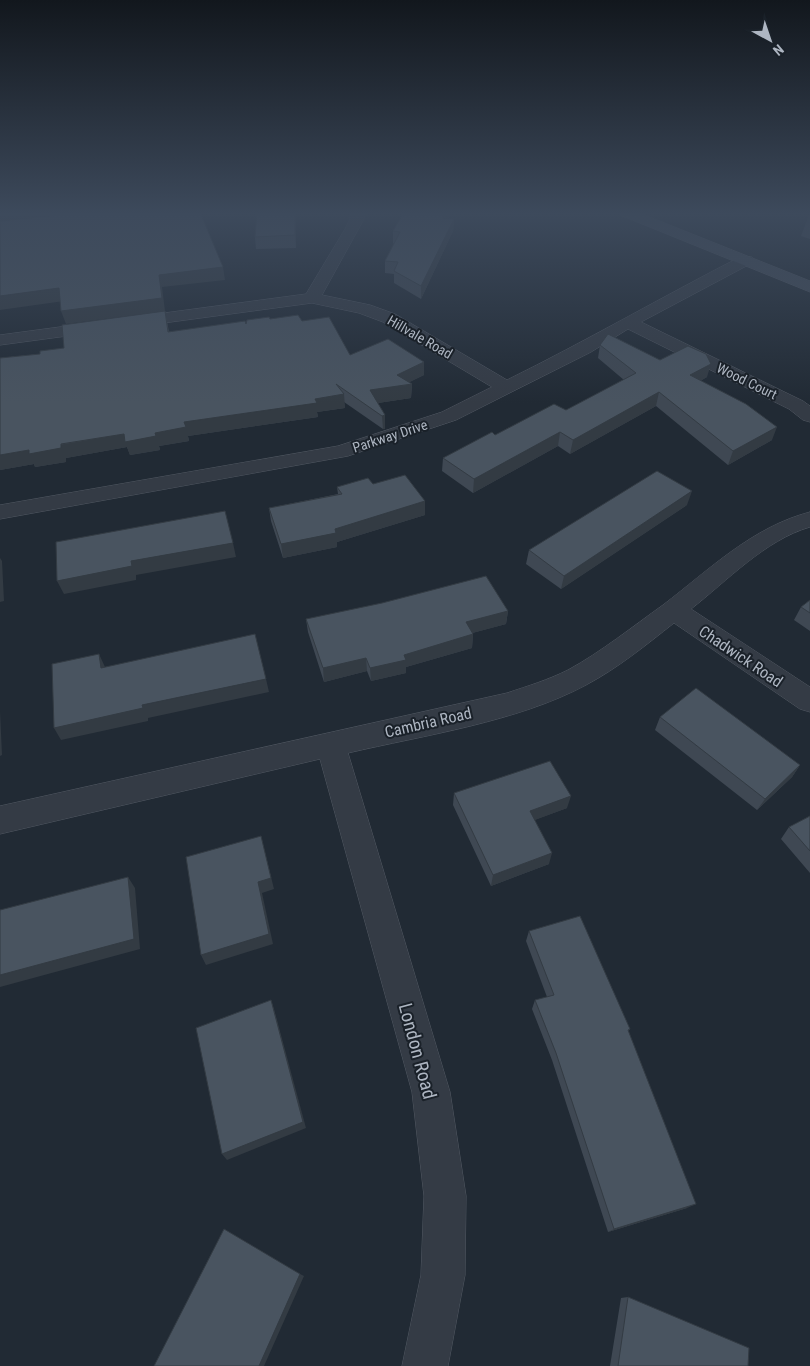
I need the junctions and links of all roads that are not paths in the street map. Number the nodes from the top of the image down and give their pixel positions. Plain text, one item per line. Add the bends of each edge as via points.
1 (325, 276) edge
2 (716, 276) edge
3 (783, 276) edge
4 (810, 287) edge
5 (312, 298) junction
6 (627, 322) junction
7 (0, 340) edge
8 (507, 388) junction
9 (810, 416) edge
10 (0, 512) edge
11 (810, 519) edge
12 (673, 610) junction
13 (810, 701) edge
14 (331, 744) junction
15 (0, 820) edge
16 (425, 1366) edge

1 - 5 street
2 - 6 street, Parkway Drive
3 - 4 main road
5 - 7 street, Hillvale Road
5 - 8 street, Hillvale Road via 389,318
6 - 8 street, Parkway Drive via 585,348
6 - 9 street, Wood Court via 796,405
8 - 10 street, Parkway Drive via 449,416 341,452
11 - 12 street, Cambria Road via 789,525 735,561
12 - 13 street, Chadwick Road
12 - 14 street, Cambria Road via 594,668 562,685 509,704
14 - 15 street, Cambria Road
14 - 16 street, London Road via 431,1092 445,1196 443,1275

